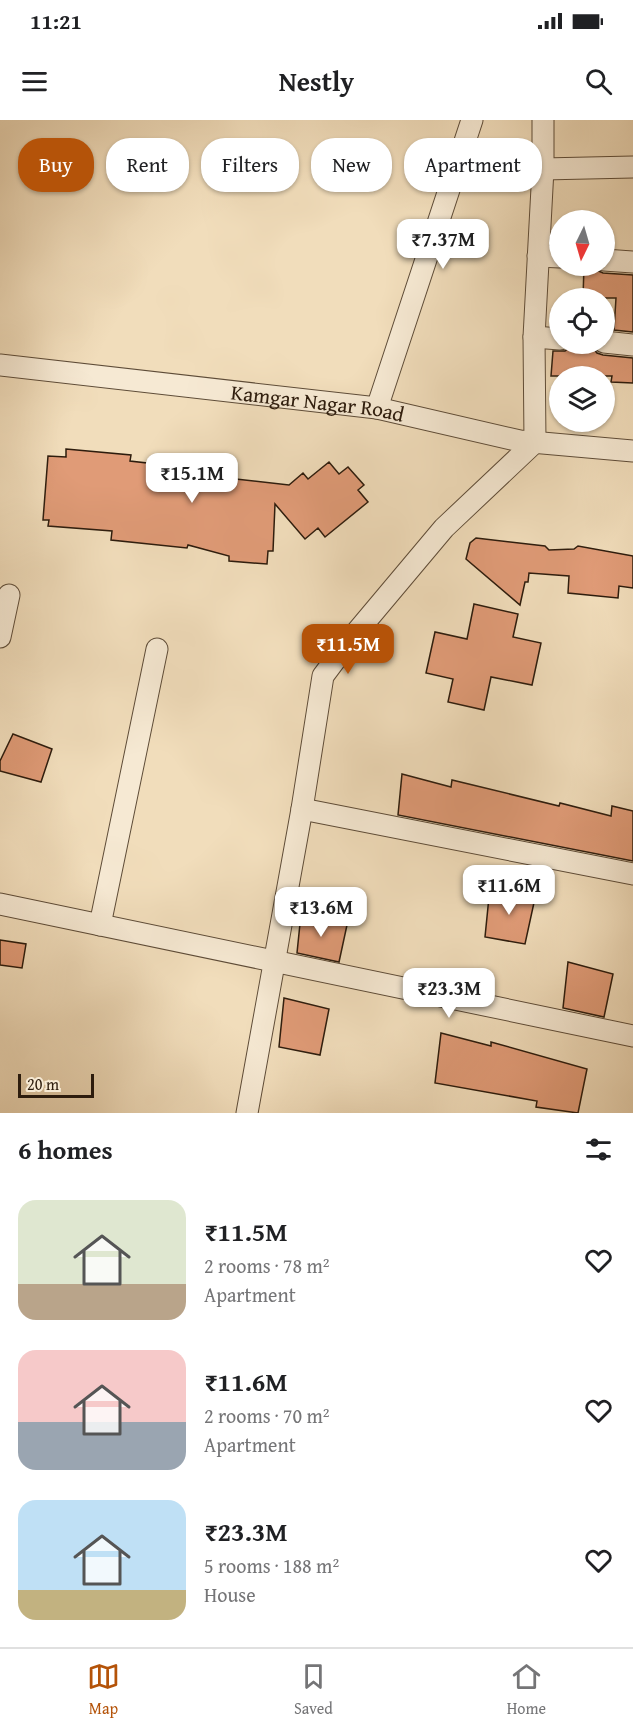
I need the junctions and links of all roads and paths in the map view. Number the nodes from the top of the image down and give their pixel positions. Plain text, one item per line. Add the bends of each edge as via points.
1 (472, 120) edge
2 (543, 120) edge
3 (633, 167) edge
4 (543, 169) junction
5 (538, 256) junction
6 (549, 256) edge
7 (615, 260) edge
8 (633, 261) edge
9 (534, 337) junction
10 (549, 338) edge
11 (615, 343) edge
12 (633, 345) edge
13 (0, 365) edge
14 (377, 408) junction
15 (535, 442) junction
16 (633, 451) edge
17 (9, 596) dead end
18 (0, 637) edge
19 (158, 649) dead end
20 (302, 809) junction
21 (633, 874) edge
22 (0, 904) edge
23 (100, 925) junction
24 (273, 963) junction
25 (633, 1036) edge
26 (247, 1113) edge

1 - 14 street
2 - 4 street
3 - 4 street
4 - 5 street
5 - 6 street
5 - 9 street
7 - 8 street
9 - 10 street
9 - 15 street
11 - 12 street
13 - 14 street, Kamgar Nagar Road
14 - 15 street, Kamgar Nagar Road
15 - 16 street, Kamgar Nagar Road
15 - 20 street via 444,528 323,676
17 - 18 street
19 - 23 street
20 - 21 street
20 - 24 street
22 - 23 street
23 - 24 street
24 - 25 street
24 - 26 street

